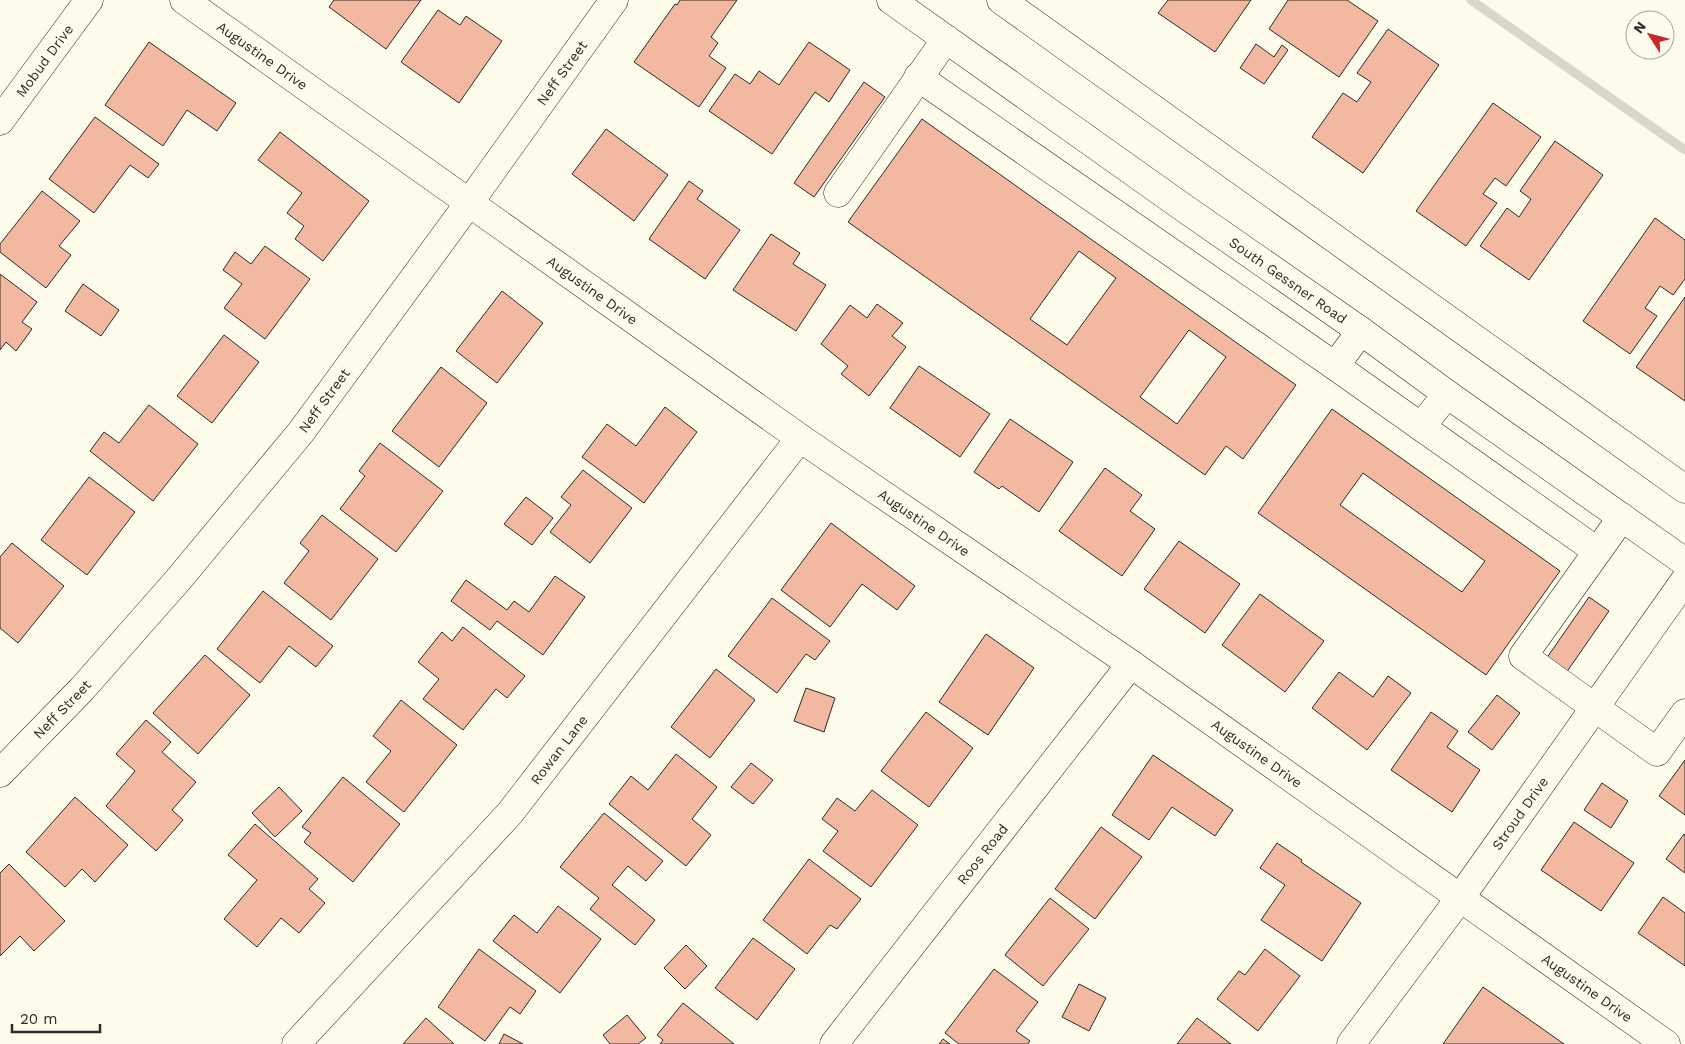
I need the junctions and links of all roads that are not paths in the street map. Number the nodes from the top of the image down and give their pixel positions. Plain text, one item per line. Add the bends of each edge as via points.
1 (89, 0) edge
2 (184, 0) edge
3 (614, 0) edge
4 (891, 0) edge
5 (1001, 0) edge
6 (946, 39) junction
7 (918, 77) junction
8 (0, 121) edge
9 (838, 194) dead end
10 (468, 203) junction
11 (1361, 331) junction
12 (1335, 366) junction
13 (1447, 394) junction
14 (1422, 427) junction
15 (800, 438) junction
16 (1685, 489) edge
17 (1622, 517) junction
18 (1597, 551) junction
19 (1685, 562) edge
20 (1685, 580) edge
21 (1131, 664) junction
22 (1595, 708) junction
23 (1685, 713) edge
24 (0, 773) edge
25 (1460, 898) junction
26 (296, 1044) edge
27 (834, 1044) edge
28 (1351, 1044) edge
29 (1666, 1044) edge

1 - 8 street, Mobud Drive
2 - 10 street, Augustine Drive
3 - 10 street, Neff Street
4 - 6 street, South Gessner Road
5 - 16 street
6 - 7 street
6 - 11 street, South Gessner Road
7 - 9 street
7 - 12 street
10 - 15 street, Augustine Drive
10 - 24 street, Neff Street via 301,432 166,595 82,689
11 - 12 street
11 - 13 street, South Gessner Road
12 - 14 street
13 - 14 street
13 - 17 street, South Gessner Road
14 - 18 street
15 - 21 street, Augustine Drive
15 - 26 street, Rowan Lane via 510,813
17 - 18 street
17 - 19 street, South Gessner Road
18 - 22 street via 1523,656
20 - 22 street, Stroud Drive
21 - 25 street, Augustine Drive
21 - 27 street, Roos Road
22 - 23 street via 1656,752
22 - 25 street, Stroud Drive
25 - 28 street, Stroud Drive
25 - 29 street, Augustine Drive

